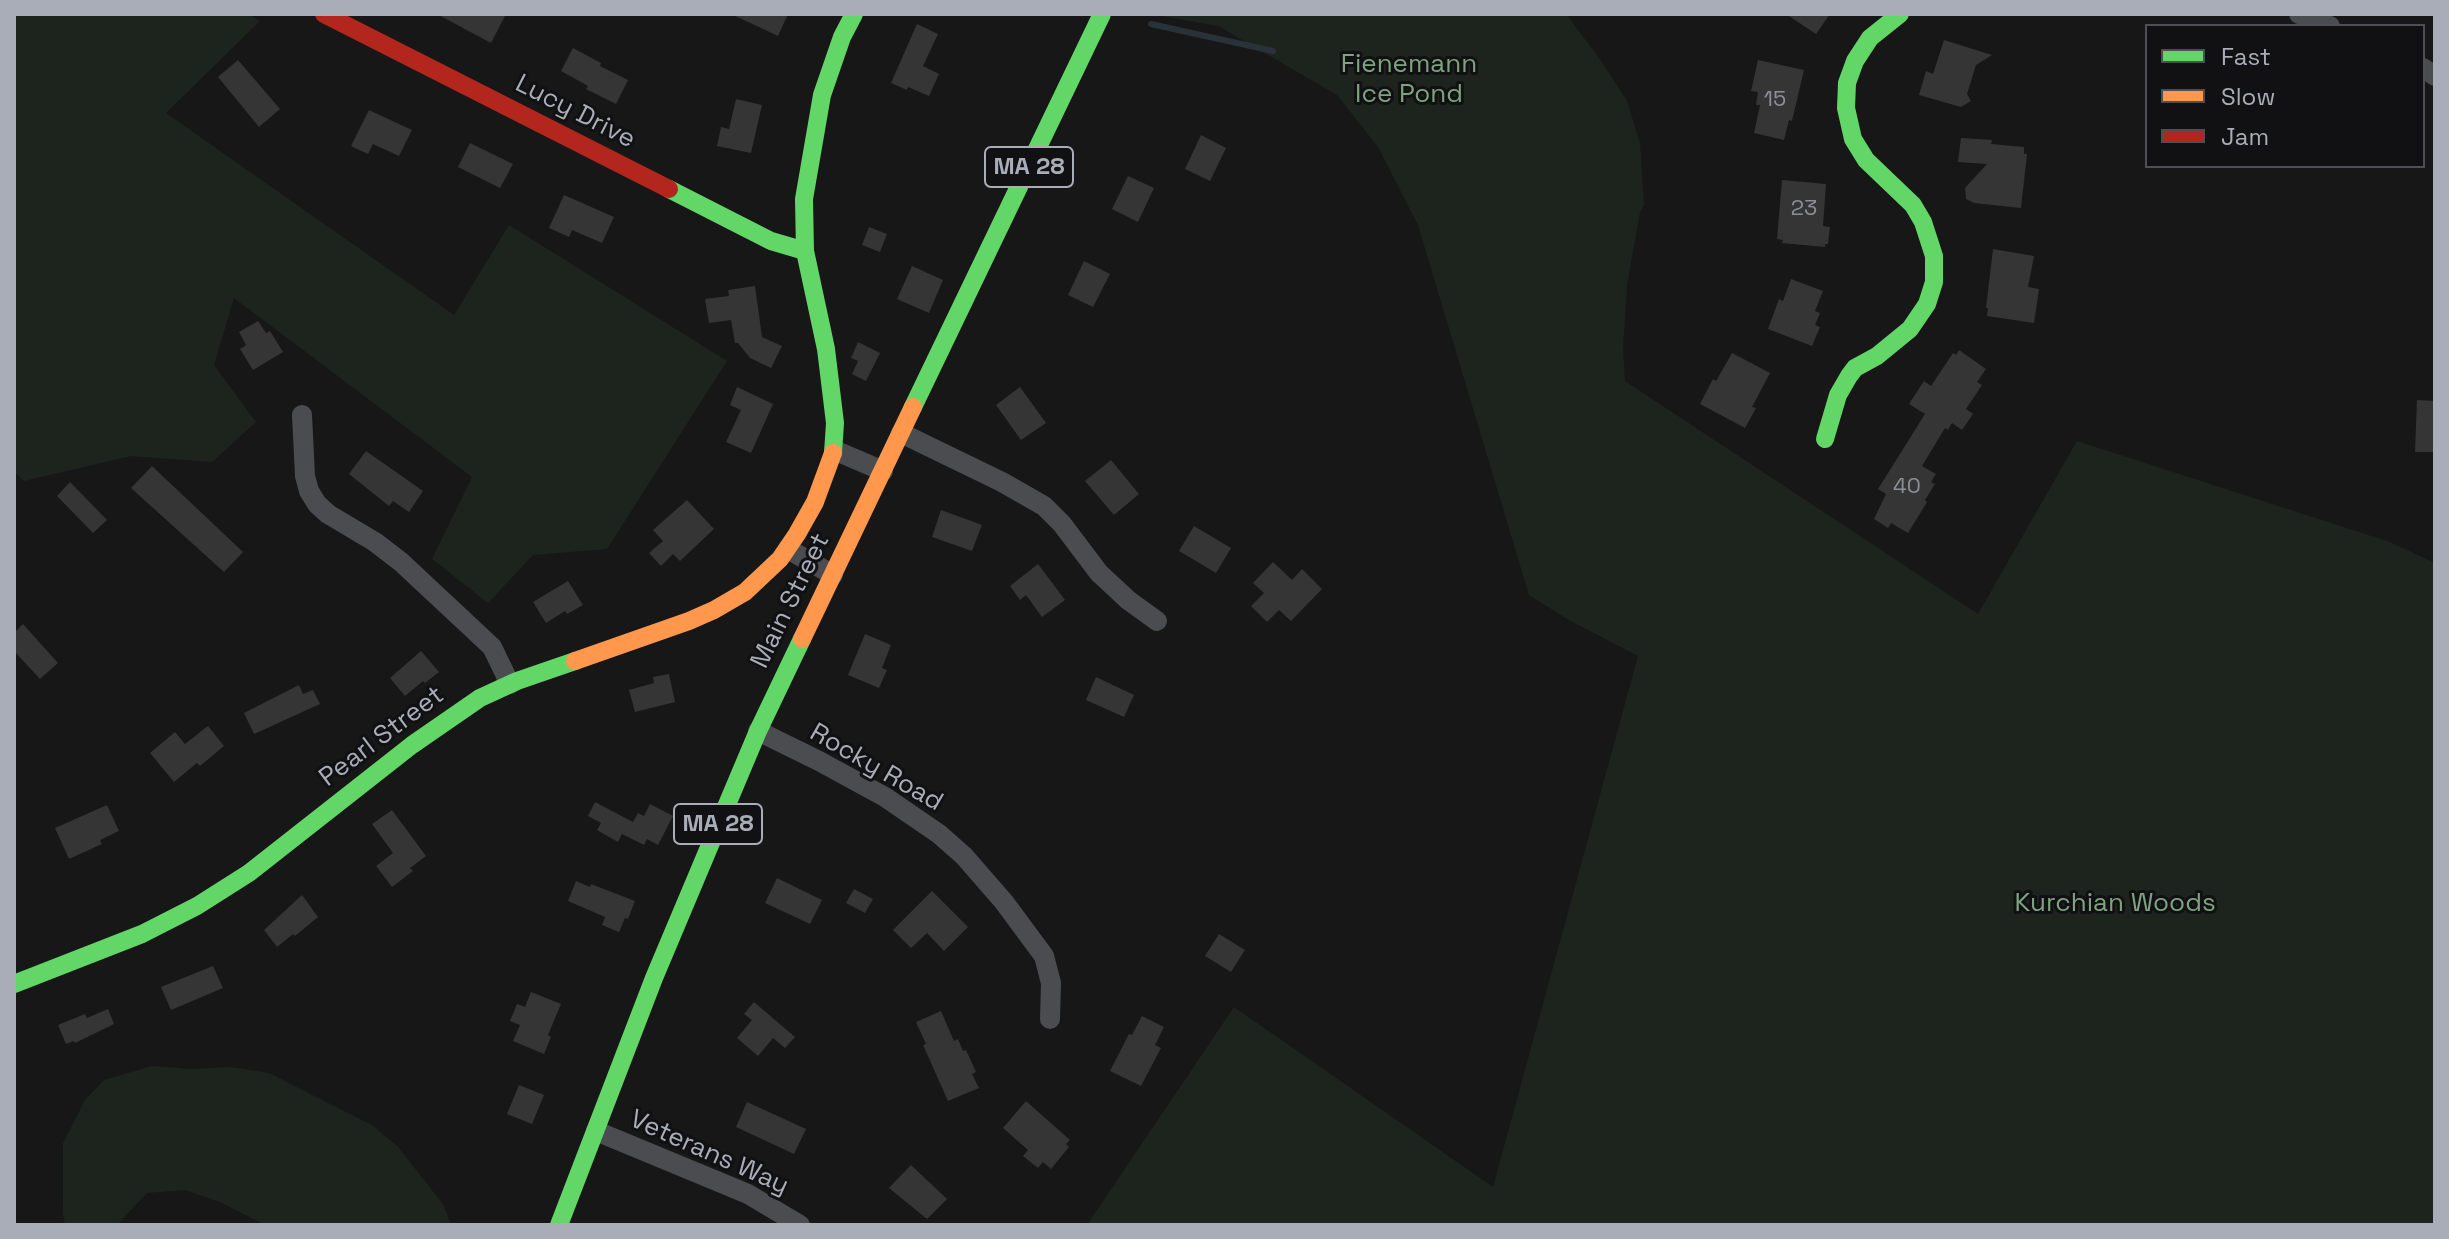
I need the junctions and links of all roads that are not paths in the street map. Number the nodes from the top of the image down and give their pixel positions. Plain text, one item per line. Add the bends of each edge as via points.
1 (324, 14) edge
2 (854, 14) edge
3 (1102, 14) edge
4 (1900, 14) edge
5 (2299, 14) edge
6 (2325, 24) edge
7 (805, 251) junction
8 (302, 415) dead end
9 (901, 433) junction
10 (1825, 439) dead end
11 (834, 450) junction
12 (883, 471) junction
13 (788, 549) junction
14 (833, 575) junction
15 (1157, 621) dead end
16 (510, 684) junction
17 (758, 731) junction
18 (14, 984) edge
19 (1050, 1019) dead end
20 (596, 1131) junction
21 (559, 1225) edge
22 (800, 1225) edge

1 - 7 street, Lucy Drive via 771,241
2 - 7 street, Pearl Street via 828,73 812,141 804,199
3 - 9 street, Main Street / MA 28
4 - 10 street via 1859,52 1847,83 1846,108 1853,139 1866,160 1913,205 1923,222 1934,256 1934,282 1910,329 1846,380
5 - 6 street
7 - 11 street, Pearl Street via 826,349
8 - 16 street via 305,476 317,504 401,562 492,647
9 - 12 street, Main Street / MA 28
9 - 15 street via 1037,501 1110,584
11 - 12 street
11 - 13 street, Pearl Street via 815,502
12 - 14 street, Main Street / MA 28
13 - 14 street
13 - 16 street, Pearl Street via 764,576 725,605
14 - 17 street, Main Street / MA 28
16 - 18 street, Pearl Street via 462,709 249,873 197,906 142,934
17 - 19 street, Rocky Road via 885,797 964,856 1044,956 1051,983
17 - 20 street, Main Street / MA 28
20 - 21 street, Main Street / MA 28
20 - 22 street, Veterans Way via 748,1194

